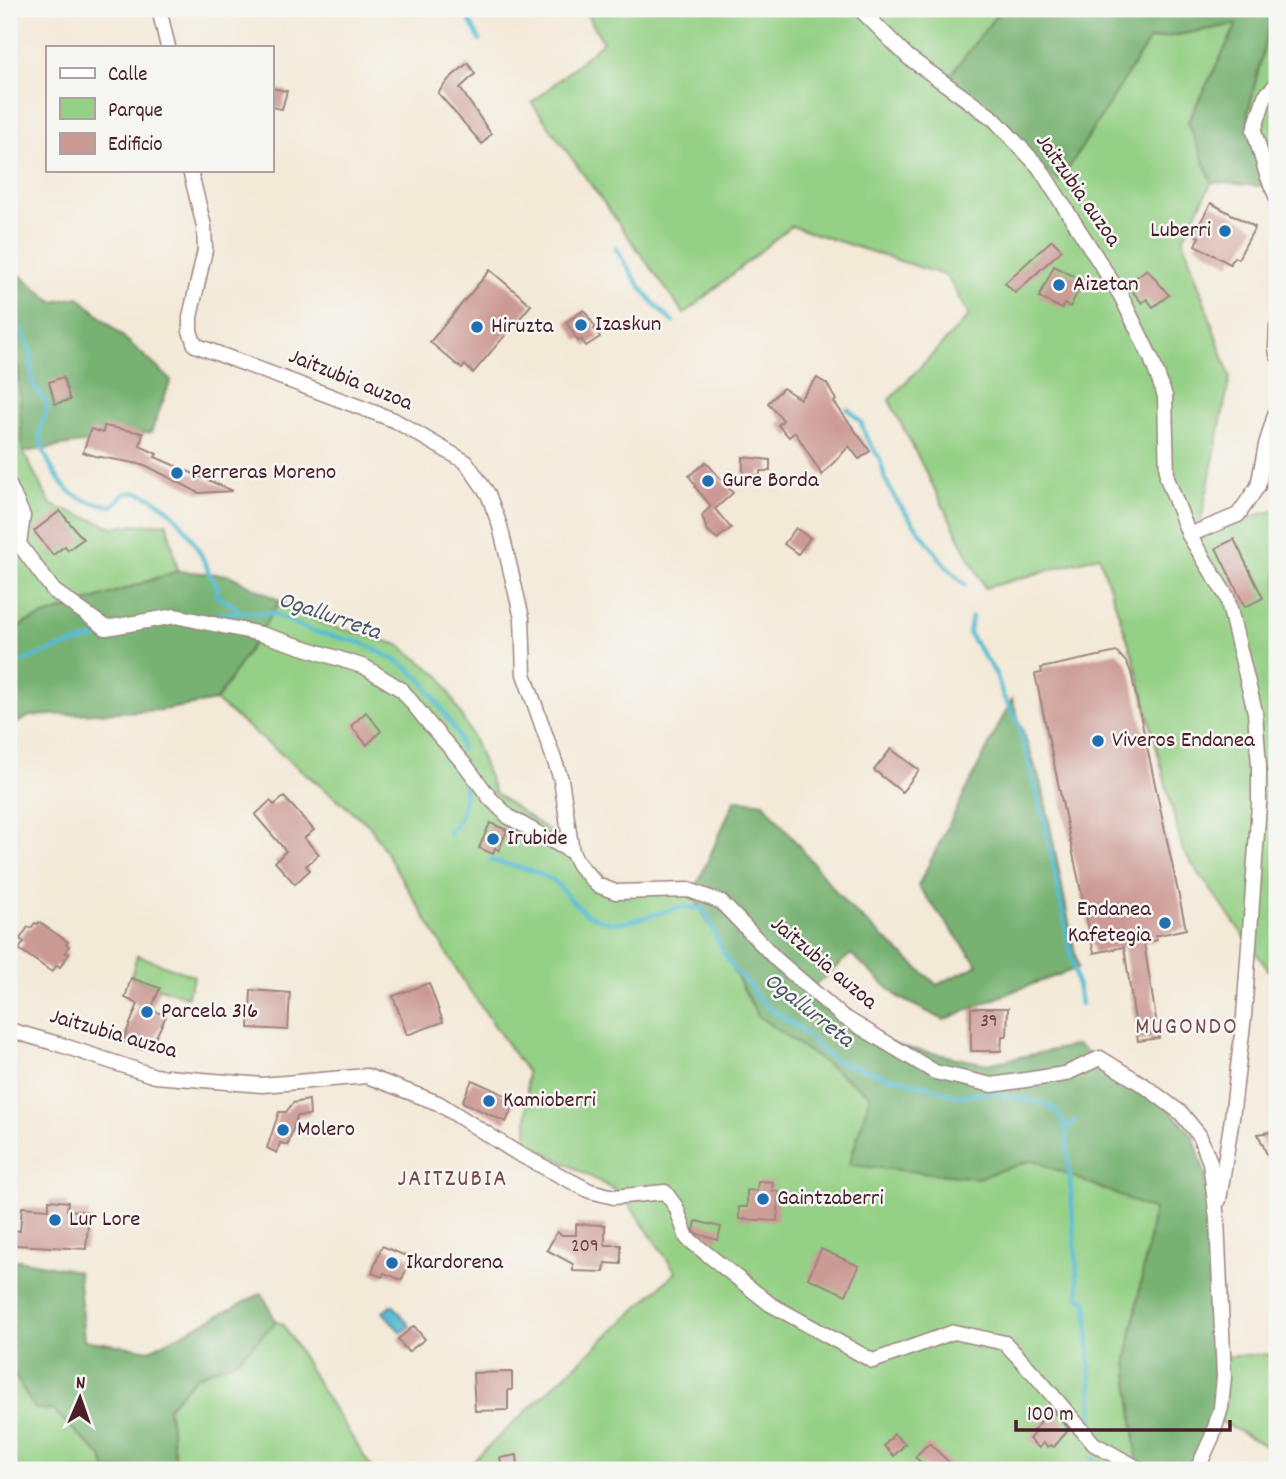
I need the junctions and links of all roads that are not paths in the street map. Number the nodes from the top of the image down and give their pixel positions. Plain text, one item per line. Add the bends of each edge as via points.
1 (159, 9) edge
2 (860, 9) edge
3 (168, 46) edge
4 (1277, 84) edge
5 (190, 172) edge
6 (1277, 198) edge
7 (1277, 326) edge
8 (1277, 355) edge
9 (1277, 408) edge
10 (9, 485) edge
11 (1189, 535) junction
12 (572, 852) junction
13 (9, 1030) edge
14 (1217, 1219) junction
15 (1142, 1470) edge
16 (1197, 1470) edge

1 - 3 street
2 - 11 street, Jaitzubia auzoa via 908,57 994,119 1039,167 1121,296 1165,396 1167,478
4 - 6 street via 1265,96 1254,131
5 - 12 street, Jaitzubia auzoa via 205,250 190,317 195,345 394,420 466,462 488,494 522,618 524,674 561,779
7 - 8 street
9 - 11 street via 1258,486 1238,515
10 - 12 street, Jaitzubia auzoa via 23,516 19,544 54,591 106,628 175,616 261,634 365,667 402,690 509,817
11 - 14 street, Jaitzubia auzoa via 1227,597 1255,712 1259,766 1244,1016
12 - 14 street, Jaitzubia auzoa via 597,885 616,892 688,890 721,902 842,1016 935,1072 992,1084 1065,1074 1100,1058 1170,1103 1199,1135 1210,1162
13 - 15 street, Jaitzubia auzoa via 155,1076 262,1085 367,1076 438,1103 517,1153 590,1191 614,1197 665,1192 687,1238 770,1304 873,1361 954,1332 1005,1343 1094,1444
14 - 16 street, Jaitzubia auzoa via 1224,1377 1221,1408

